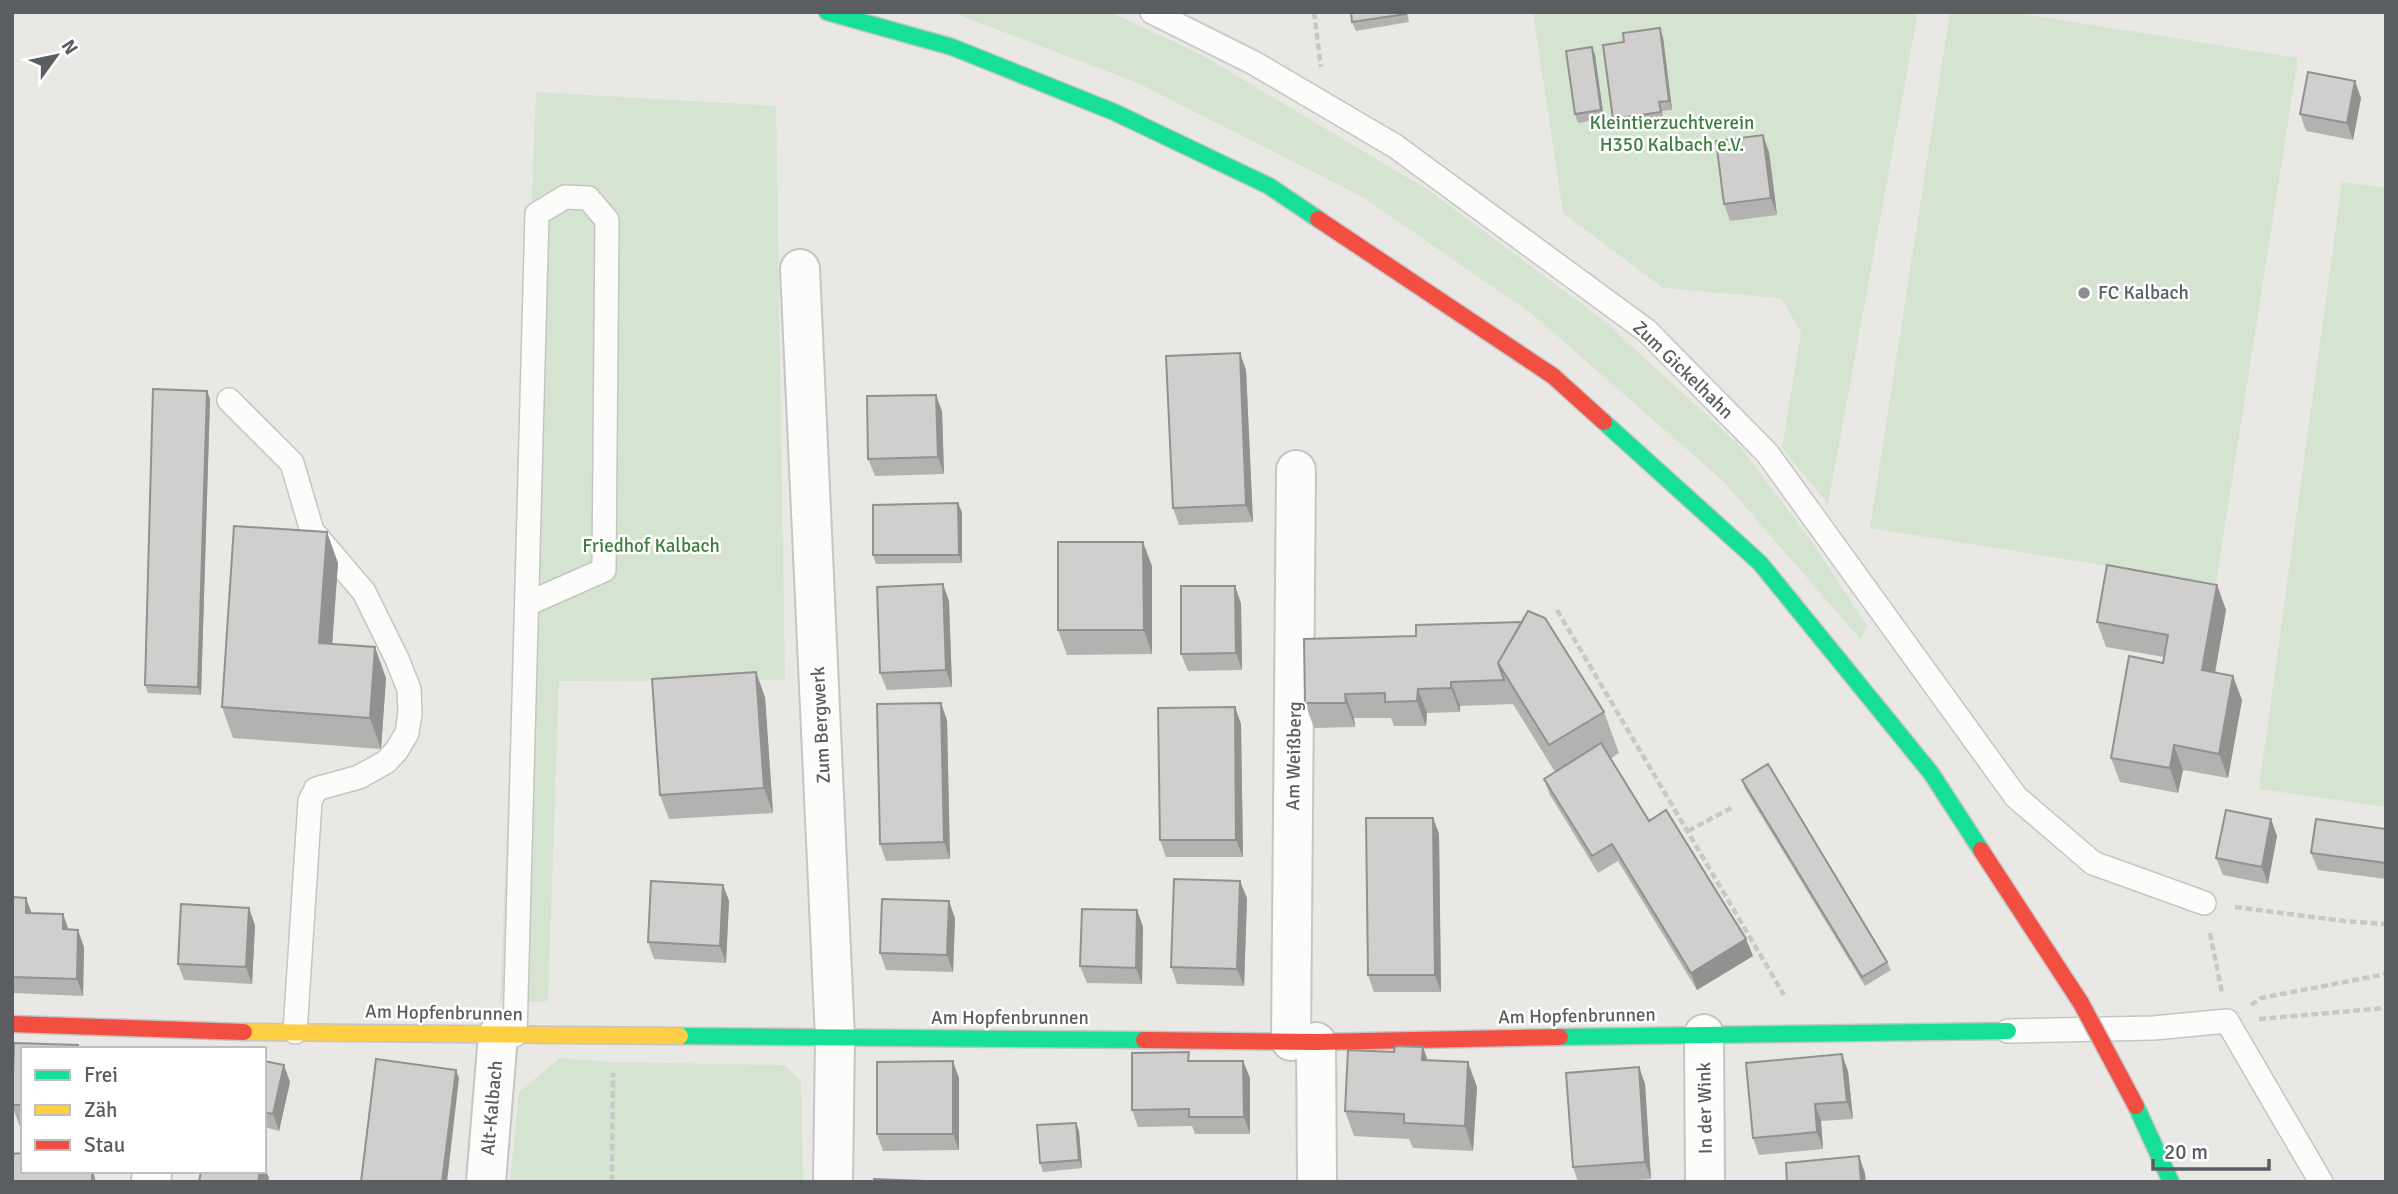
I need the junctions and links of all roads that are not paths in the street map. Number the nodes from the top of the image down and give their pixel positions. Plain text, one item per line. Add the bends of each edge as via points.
1 (827, 12) edge
2 (1152, 12) edge
3 (800, 269) dead end
4 (229, 400) dead end
5 (1296, 470) dead end
6 (527, 604) junction
7 (2204, 903) road end
8 (12, 1024) edge
9 (2008, 1031) joint
10 (295, 1032) junction
11 (1704, 1034) junction
12 (507, 1035) junction
13 (835, 1038) junction
14 (176, 1040) edge
15 (1303, 1042) junction
16 (486, 1182) edge
17 (833, 1182) edge
18 (1317, 1182) edge
19 (1706, 1182) edge
20 (2171, 1182) edge
21 (2321, 1182) edge

1 - 20 street, bridge via 952,47 1114,111 1269,186 1553,376 1759,562 1931,773 2081,1003
2 - 7 lane, Zum Gickelhahn via 1254,63 1395,146 1647,331 1767,453 2016,797 2093,863
3 - 13 street, Zum Bergwerk
4 - 10 lane via 292,463 312,531 364,592 409,689 407,733 397,750 373,771 316,789 310,801
5 - 15 street, Am Weißberg
6 - 6 lane via 537,214 565,197 587,198 607,220 604,570
6 - 12 lane
8 - 14 street, Am Hopfenbrunnen
9 - 11 street, Am Hopfenbrunnen
9 - 21 lane via 2154,1028 2227,1021
10 - 12 street, Am Hopfenbrunnen
10 - 14 street, Am Hopfenbrunnen
11 - 15 street, Am Hopfenbrunnen
11 - 19 street, In der Wink
12 - 13 street, Am Hopfenbrunnen
12 - 16 street, Alt-Kalbach
13 - 15 street, Am Hopfenbrunnen
13 - 17 street, Zum Bergwerk
15 - 18 street, Am Weißberg

